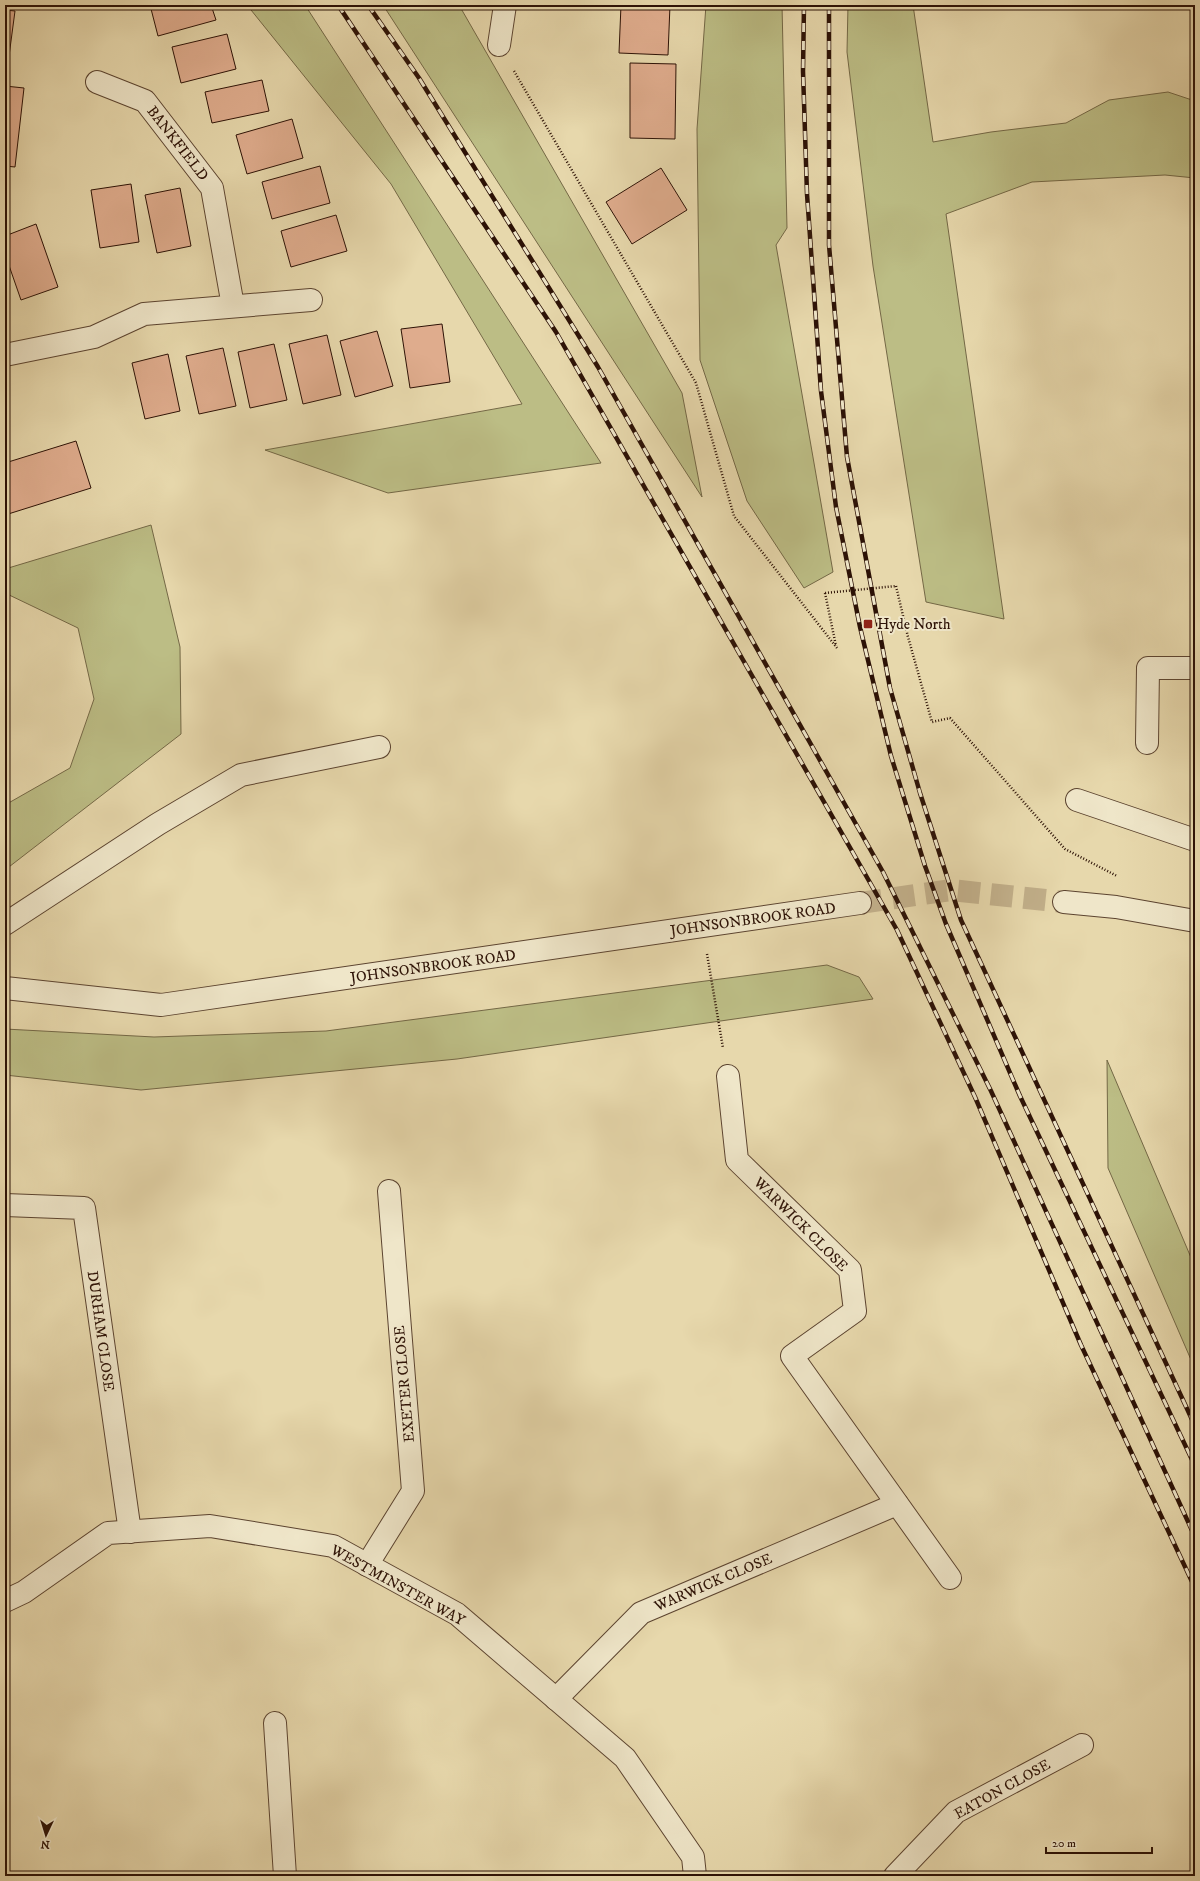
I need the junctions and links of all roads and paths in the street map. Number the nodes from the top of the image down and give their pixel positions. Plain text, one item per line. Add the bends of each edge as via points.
1 (505, 5) edge
2 (499, 45) joint
3 (97, 82) dead end
4 (311, 300) dead end
5 (233, 306) junction
6 (5, 355) edge
7 (1195, 668) edge
8 (1147, 743) dead end
9 (379, 748) dead end
10 (1077, 800) dead end
11 (1195, 840) edge
12 (1120, 881) dead end
13 (1064, 902) tunnel mouth
14 (860, 903) tunnel mouth
15 (1195, 921) edge
16 (5, 924) edge
17 (702, 926) junction
18 (5, 988) edge
19 (728, 1076) joint
20 (389, 1191) dead end
21 (5, 1205) edge
22 (897, 1504) junction
23 (130, 1532) junction
24 (367, 1564) junction
25 (950, 1578) dead end
26 (5, 1601) edge
27 (556, 1699) junction
28 (275, 1723) dead end
29 (1082, 1746) dead end
30 (285, 1876) edge
31 (695, 1876) edge
32 (895, 1876) edge

1 - 2 street
2 - 12 path, bridge via 696,383 734,516 837,648 825,593 896,586 932,722 950,718 1065,849 1118,876
3 - 5 street, BANKFIELD via 145,101 212,188
4 - 5 street
5 - 6 street via 144,314 94,337
7 - 8 street via 1148,668
9 - 16 street via 241,775 158,824
10 - 11 street
13 - 15 street via 1116,907
14 - 17 street, JOHNSONBROOK ROAD
17 - 18 street, JOHNSONBROOK ROAD via 161,1006
17 - 19 path
19 - 22 street, WARWICK CLOSE via 737,1160 850,1270 855,1311 792,1356
20 - 24 street, EXETER CLOSE via 413,1491
21 - 23 street, DURHAM CLOSE via 84,1208
22 - 25 street, WARWICK CLOSE
22 - 27 street, WARWICK CLOSE via 641,1613
23 - 24 street, WESTMINSTER WAY via 210,1526 334,1546
23 - 26 street, WESTMINSTER WAY via 108,1533 24,1592
24 - 27 street, WESTMINSTER WAY via 457,1614
27 - 31 street, WESTMINSTER WAY via 625,1758 693,1857
28 - 30 street
29 - 32 street, EATON CLOSE via 956,1812

